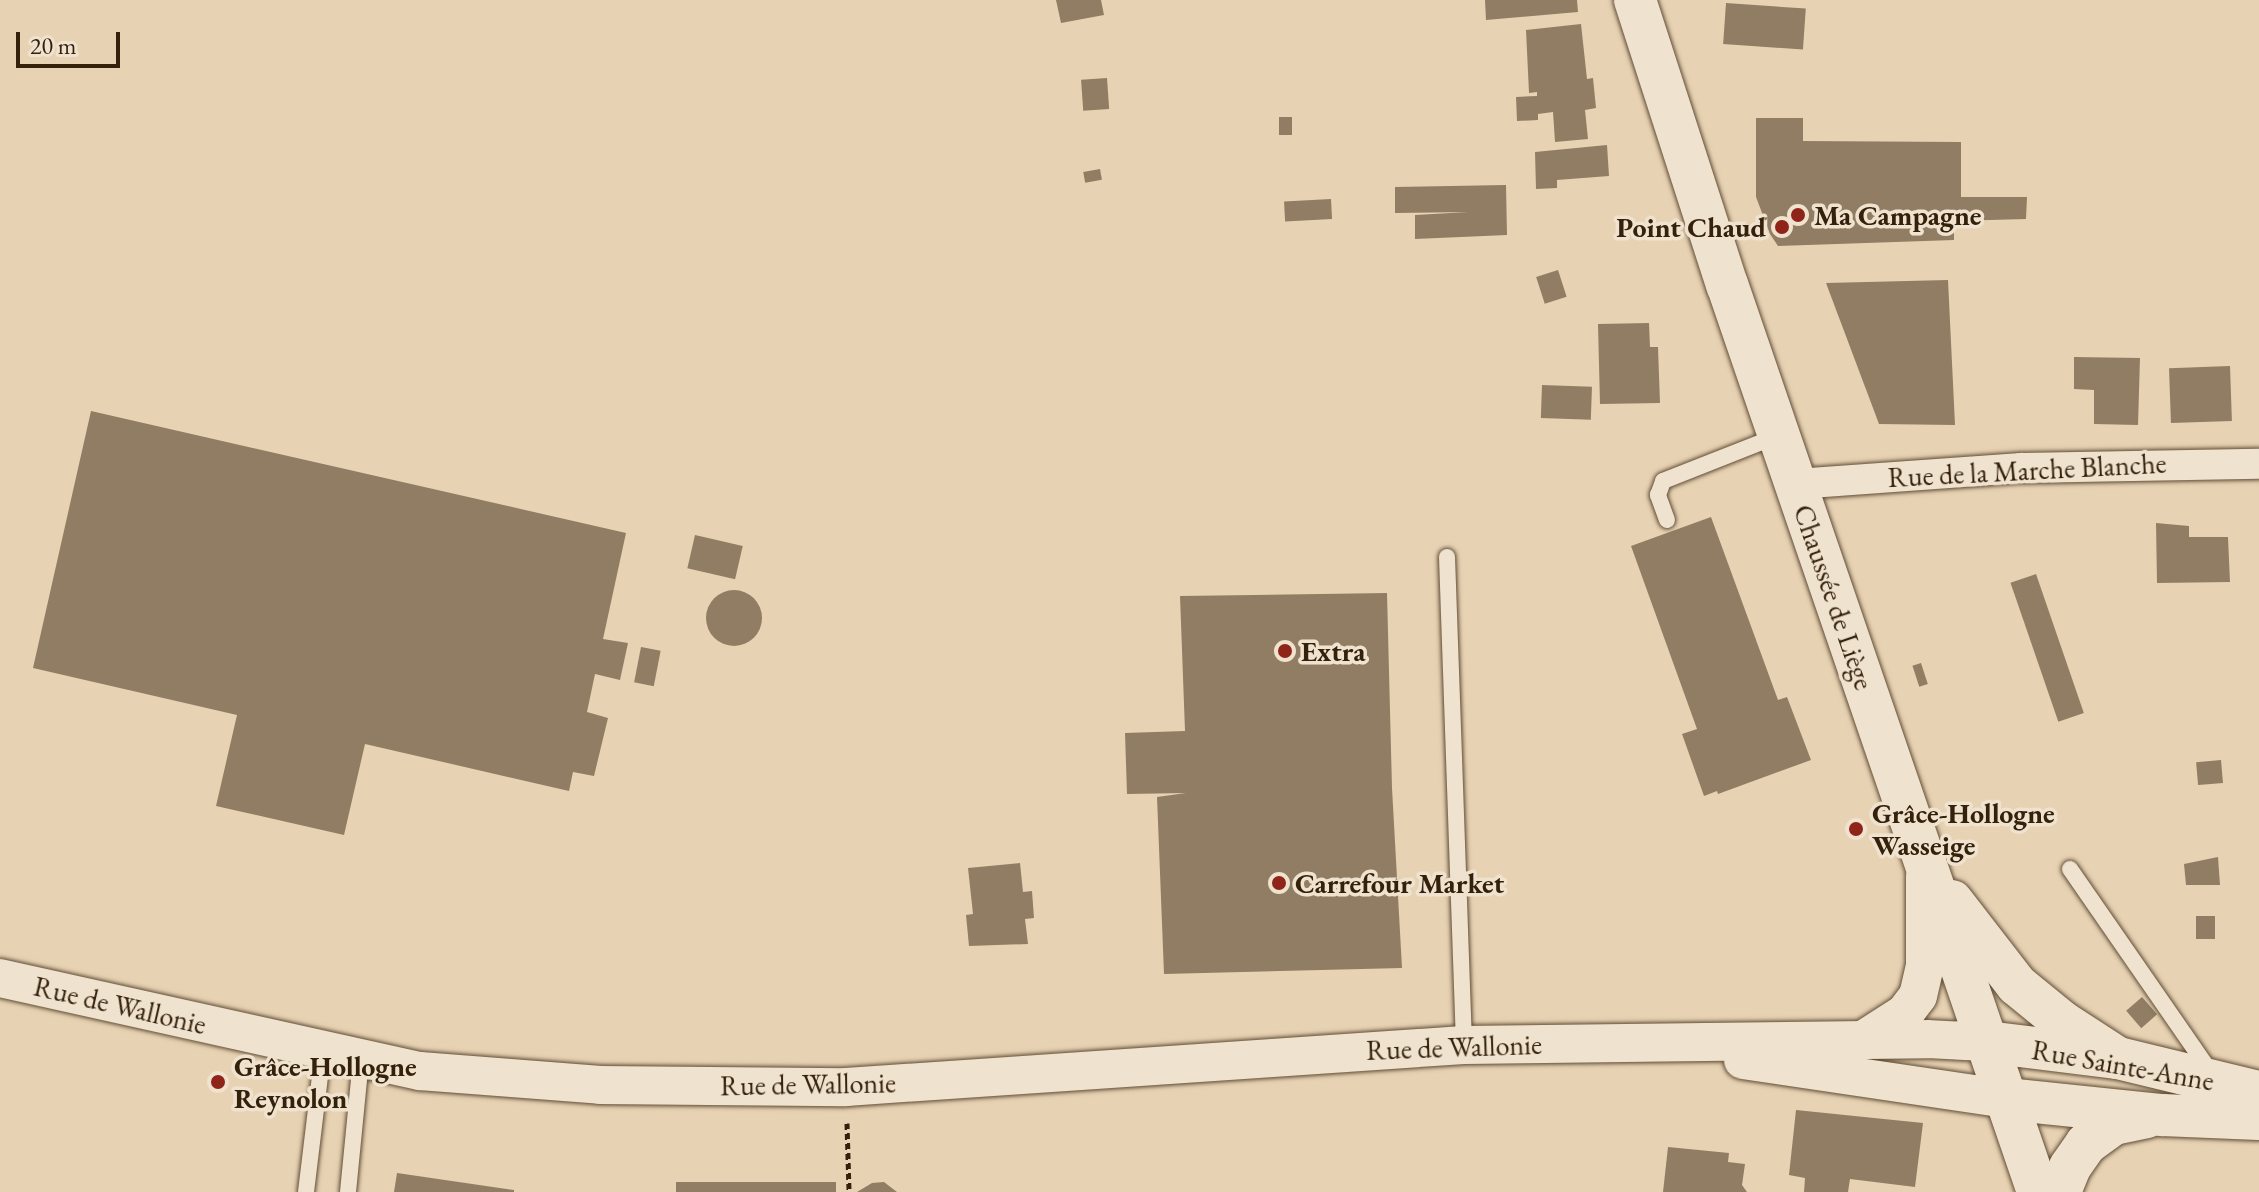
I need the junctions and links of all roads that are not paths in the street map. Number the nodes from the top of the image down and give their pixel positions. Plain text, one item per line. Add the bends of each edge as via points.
1 (1635, 0) edge
2 (1779, 436) junction
3 (2259, 464) edge
4 (1796, 484) junction
5 (1667, 520) dead end
6 (1447, 557) dead end
7 (1925, 863) junction
8 (2070, 869) dead end
9 (0, 978) edge
10 (1863, 1040) junction
11 (1625, 1042) junction
12 (1987, 1042) junction
13 (1464, 1045) junction
14 (323, 1051) junction
15 (2118, 1058) junction
16 (361, 1060) junction
17 (2259, 1092) edge
18 (2006, 1099) junction
19 (2215, 1100) junction
20 (2162, 1115) junction
21 (2259, 1119) edge
22 (306, 1192) edge
23 (348, 1192) edge
24 (2038, 1192) edge
25 (2060, 1192) edge

1 - 2 main road, Chaussée de Liège
2 - 4 main road, Chaussée de Liège
2 - 5 lane via 1663,481 1658,495
3 - 4 street, Rue de la Marche Blanche via 2021,468
4 - 7 main road, Chaussée de Liège
6 - 13 lane
7 - 10 street via 1925,965 1918,996 1905,1013
7 - 12 main road, Chaussée de Liège
7 - 15 main road via 2017,985
8 - 19 lane
9 - 14 street, Rue de Wallonie
10 - 11 street, Rue de Wallonie
10 - 12 street, Rue de Wallonie
11 - 13 street, Rue de Wallonie
11 - 18 street, Rue de Wallonie
12 - 15 main road, Rue Sainte-Anne
12 - 18 main road, Chaussée de Liège
13 - 16 street, Rue de Wallonie via 846,1087 514,1081
14 - 16 street, Rue de Wallonie
14 - 22 lane
15 - 19 main road, Rue Sainte-Anne
16 - 23 lane
17 - 19 main road, Rue Sainte-Anne
18 - 20 main road, Rue Sainte-Anne
18 - 24 main road, Chaussée de Liège
19 - 20 main road, Rue Sainte-Anne
19 - 21 main road, Rue Sainte-Anne
20 - 25 main road via 2125,1120 2095,1136 2080,1150

